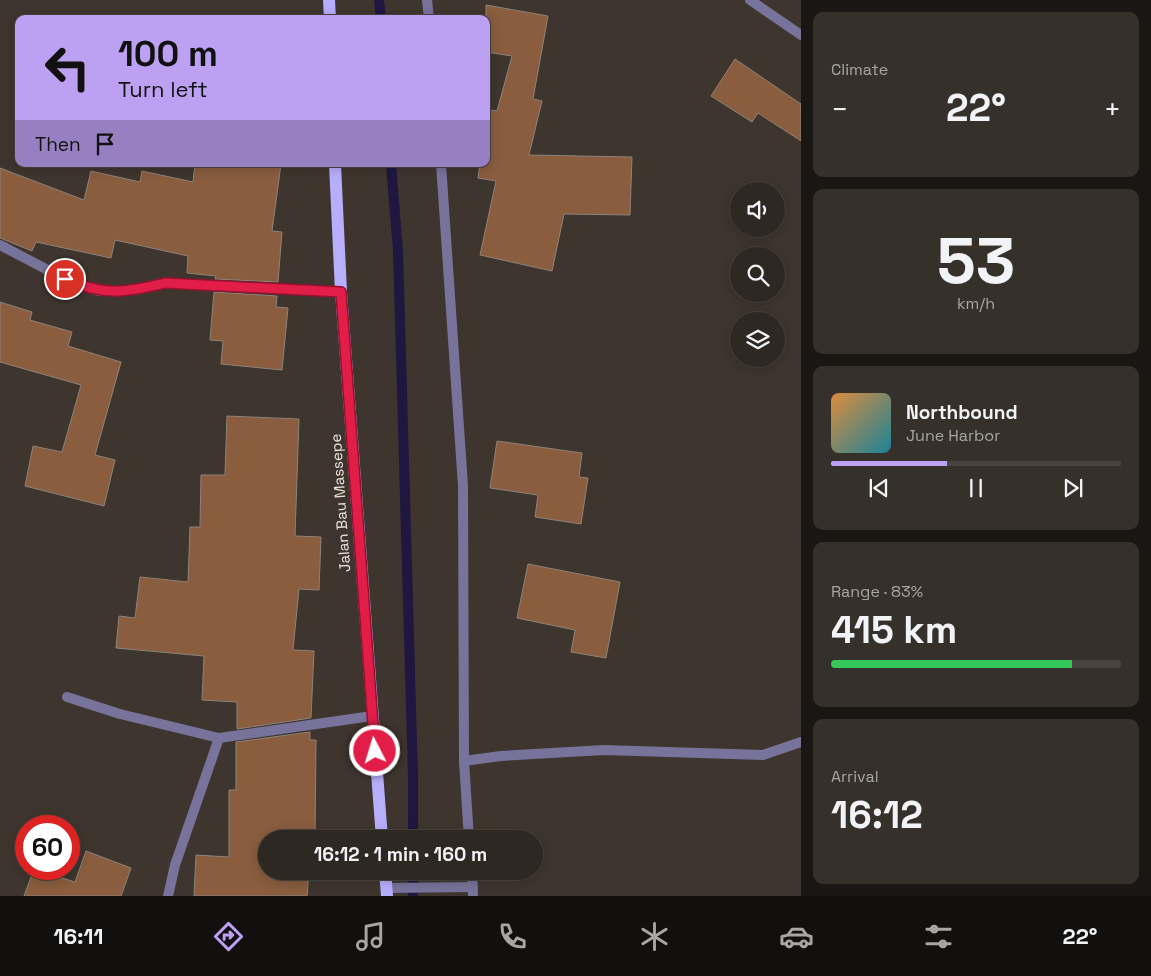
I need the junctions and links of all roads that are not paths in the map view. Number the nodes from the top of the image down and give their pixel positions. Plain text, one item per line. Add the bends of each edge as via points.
1 (329, 0) edge
2 (427, 0) edge
3 (750, 0) edge
4 (330, 15) edge
5 (429, 15) edge
6 (801, 35) edge
7 (335, 167) edge
8 (440, 167) edge
9 (0, 245) edge
10 (341, 292) junction
11 (67, 697) dead end
12 (372, 716) junction
13 (219, 738) junction
14 (801, 742) edge
15 (464, 762) junction
16 (381, 830) edge
17 (468, 830) edge
18 (387, 892) edge
19 (473, 892) edge
20 (168, 896) edge

1 - 4 main road
2 - 5 street
3 - 6 street
7 - 10 main road, Jalan Bau Massepe
8 - 15 street via 463,486
9 - 10 street via 65,279 99,291 137,290 165,283
10 - 12 main road, Jalan Bau Massepe
11 - 13 street via 120,714
12 - 13 street
12 - 16 main road, Jalan Bau Massepe
13 - 20 street via 175,865
14 - 15 street via 763,755 604,750 511,755
15 - 17 street
18 - 19 street via 457,888

